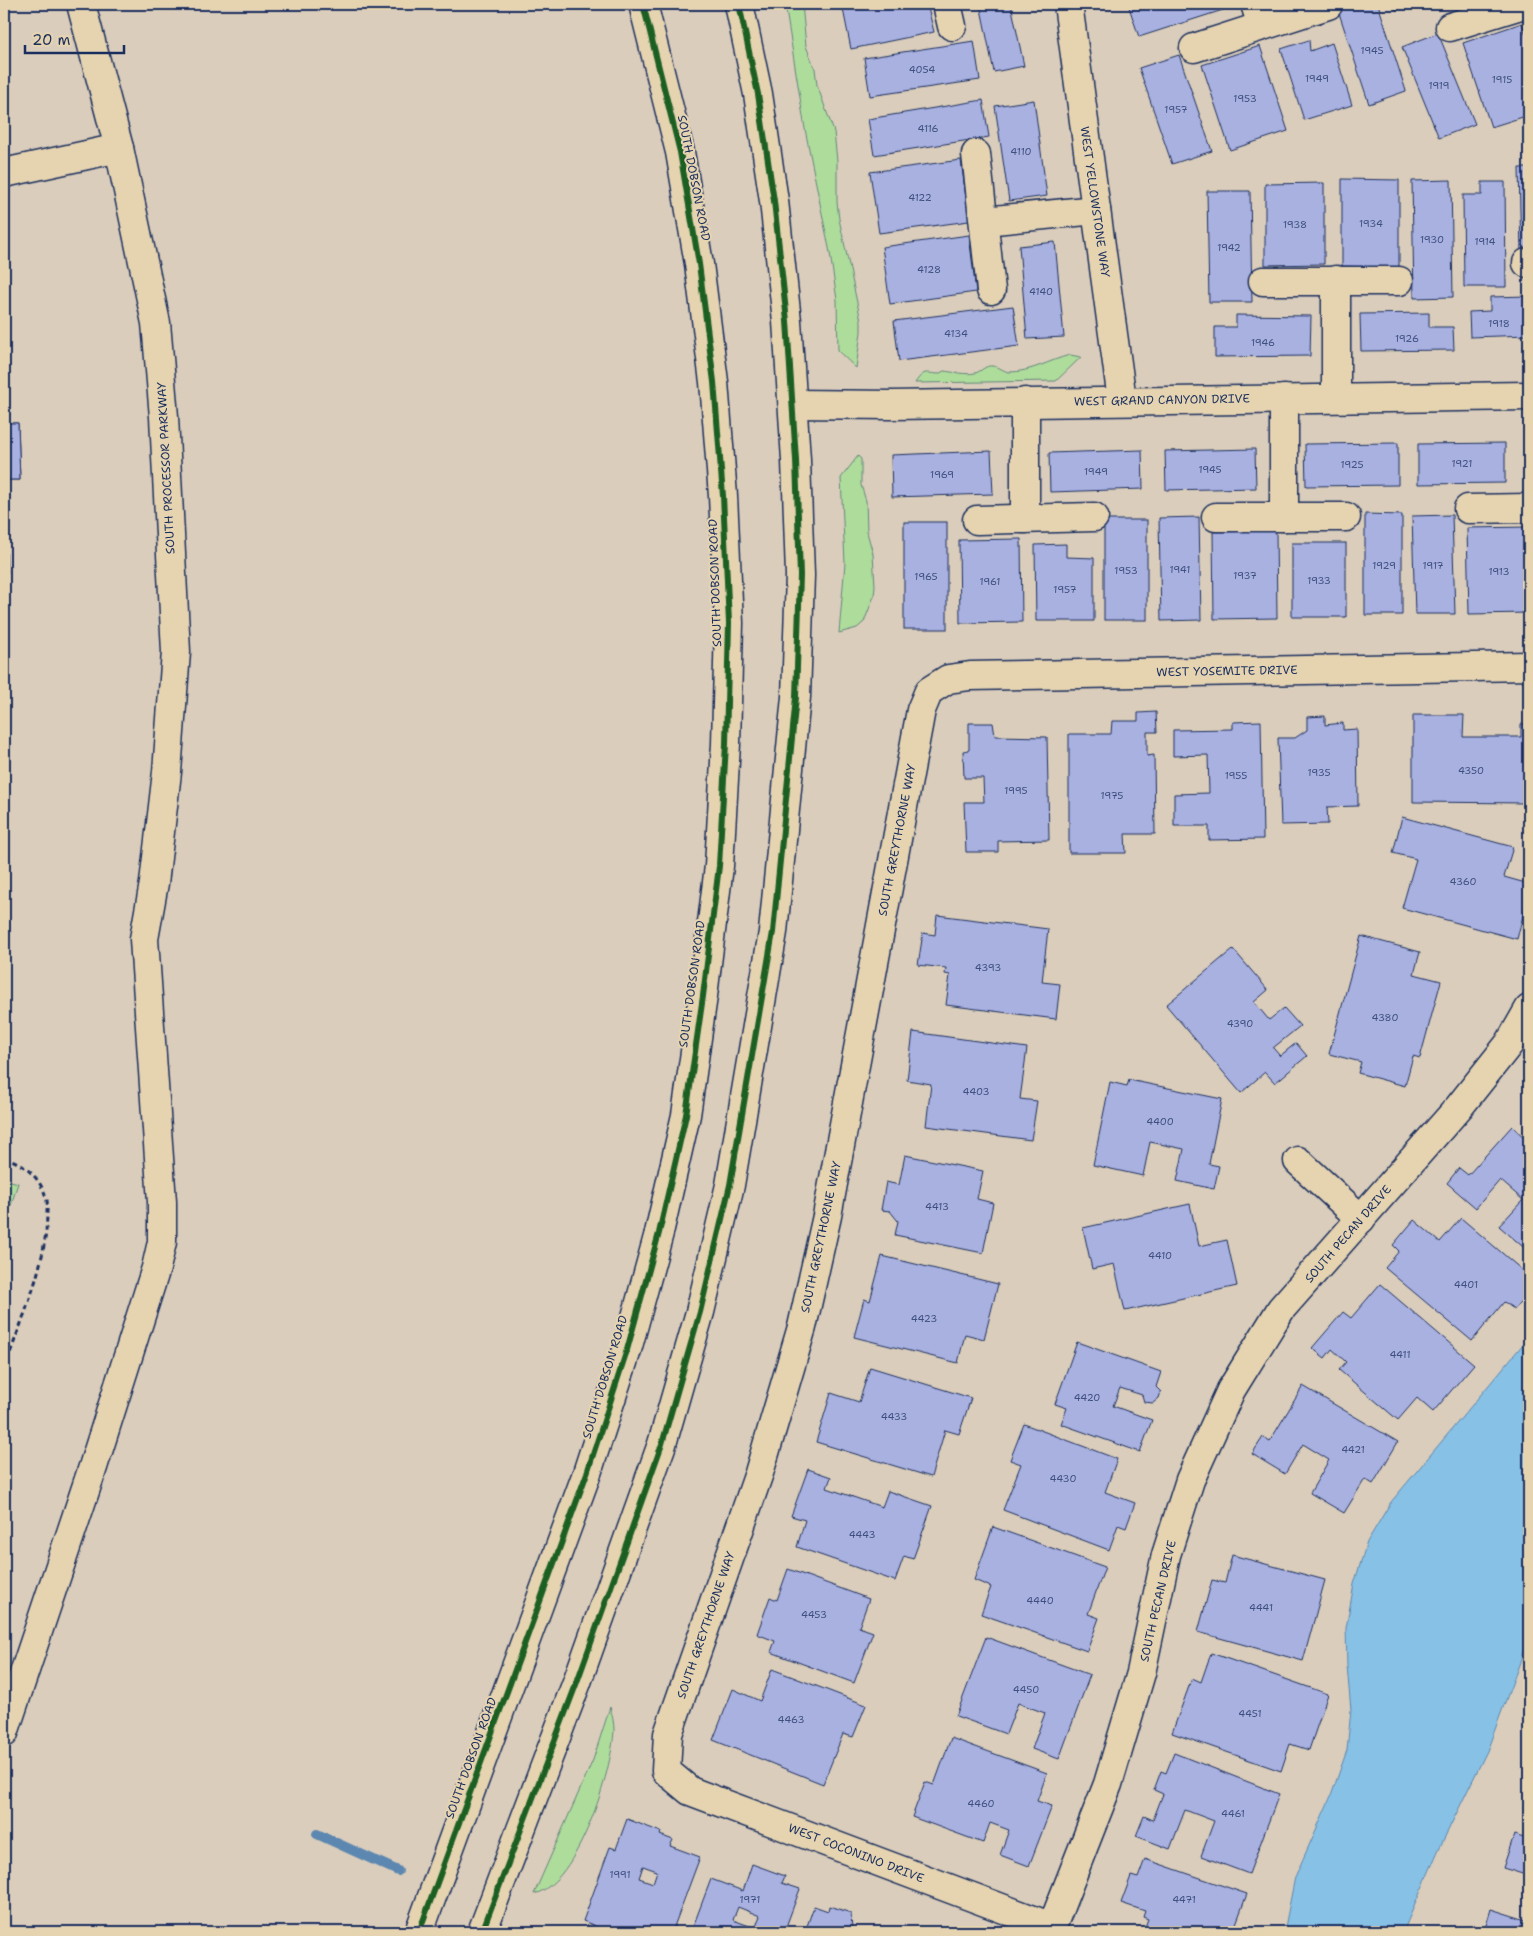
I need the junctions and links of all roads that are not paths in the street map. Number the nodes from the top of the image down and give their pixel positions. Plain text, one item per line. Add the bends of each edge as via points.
1 (80, 4) edge
2 (643, 4) edge
3 (739, 4) edge
4 (1068, 4) edge
5 (1524, 4) edge
6 (1328, 6) dead end
7 (1258, 15) edge
8 (1450, 27) dead end
9 (1194, 48) dead end
10 (119, 148) junction
11 (976, 154) dead end
12 (4, 173) edge
13 (1096, 210) junction
14 (984, 221) junction
15 (1336, 280) junction
16 (1263, 281) dead end
17 (1399, 281) dead end
18 (991, 290) dead end
19 (1529, 396) edge
20 (1336, 398) junction
21 (1284, 399) junction
22 (1122, 400) junction
23 (1025, 402) junction
24 (794, 404) junction
25 (1529, 508) edge
26 (1468, 509) dead end
27 (1094, 517) dead end
28 (1216, 517) dead end
29 (1284, 517) junction
30 (1346, 517) dead end
31 (1025, 518) junction
32 (977, 520) dead end
33 (1529, 666) edge
34 (929, 691) joint
35 (1529, 1009) edge
36 (1298, 1161) dead end
37 (1362, 1219) junction
38 (4, 1732) edge
39 (666, 1771) joint
40 (1051, 1930) edge
41 (419, 1932) edge
42 (482, 1932) edge

1 - 10 street, SOUTH PROCESSOR PARKWAY
2 - 41 street, SOUTH DOBSON ROAD via 680,152 714,382 729,623 719,866 686,1115 630,1341 587,1473
3 - 24 street via 758,94 774,201
4 - 13 street, WEST YELLOWSTONE WAY
5 - 8 street
6 - 7 street
7 - 9 street
10 - 12 street
10 - 38 street, SOUTH PROCESSOR PARKWAY via 156,323 176,652 167,772 144,939 162,1242 93,1467
11 - 14 street
13 - 14 street
13 - 22 street, WEST YELLOWSTONE WAY
14 - 18 street
15 - 16 street
15 - 17 street
15 - 20 street
19 - 20 street, WEST GRAND CANYON DRIVE
20 - 21 street, WEST GRAND CANYON DRIVE
21 - 22 street, WEST GRAND CANYON DRIVE
21 - 29 street
22 - 23 street, WEST GRAND CANYON DRIVE
23 - 24 street, WEST GRAND CANYON DRIVE
23 - 31 street
24 - 42 street via 800,575 796,697 773,932 730,1185 700,1312 662,1444 581,1672
25 - 26 street
27 - 31 street
28 - 29 street
29 - 30 street
31 - 32 street
33 - 34 street, WEST YOSEMITE DRIVE via 970,676 948,679
34 - 39 street, SOUTH GREYTHORNE WAY via 921,710 827,1216 802,1327 759,1473 668,1734
35 - 37 street, SOUTH PECAN DRIVE via 1509,1044 1459,1107
36 - 37 street
37 - 40 street, SOUTH PECAN DRIVE via 1281,1309 1231,1390 1190,1480 1166,1555 1141,1673 1108,1784
39 - 40 street, WEST COCONINO DRIVE via 690,1791

